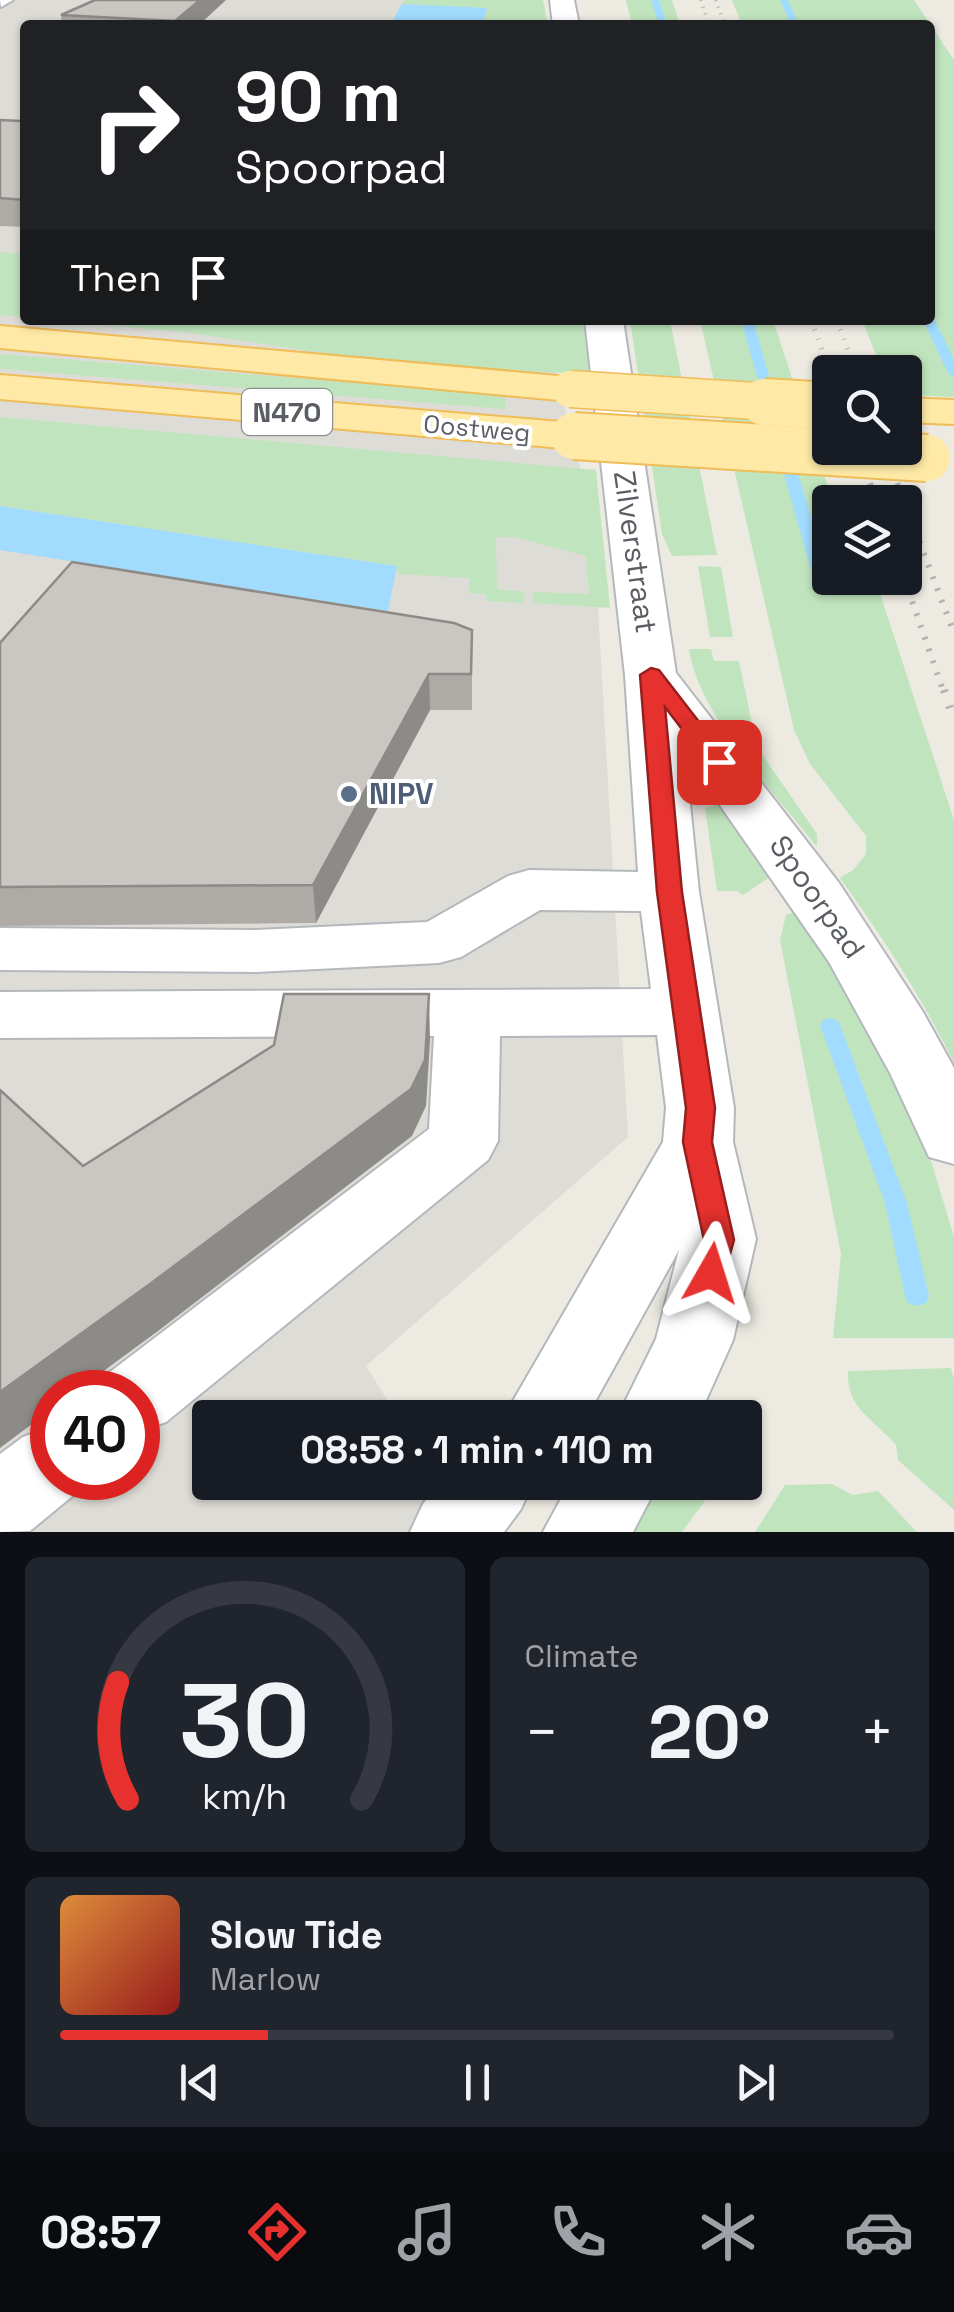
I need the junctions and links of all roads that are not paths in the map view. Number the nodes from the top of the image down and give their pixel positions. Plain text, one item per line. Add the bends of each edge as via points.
1 (605, 325) edge
2 (0, 337) edge
3 (0, 387) edge
4 (812, 405) edge
5 (922, 411) edge
6 (954, 412) edge
7 (954, 460) edge
8 (651, 675) junction
9 (669, 892) junction
10 (0, 950) edge
11 (468, 1012) junction
12 (688, 1012) junction
13 (0, 1015) edge
14 (954, 1138) edge
15 (698, 1142) junction
16 (160, 1379) edge
17 (554, 1400) edge
18 (666, 1400) edge
19 (30, 1480) edge
20 (478, 1500) edge
21 (606, 1500) edge
22 (0, 1504) edge
23 (453, 1532) edge
24 (586, 1532) edge

1 - 8 street, Zilverstraat
2 - 4 main road, Oostweg / N470, bridge
3 - 7 main road, Oostweg / N470, bridge via 574,436
5 - 6 main road
8 - 9 street, Zilverstraat
8 - 14 street, Spoorpad via 854,947 920,1060
9 - 10 street via 529,890 439,942 256,951
9 - 12 street, Zilverstraat
11 - 12 street
11 - 13 street
11 - 16 street via 464,1141
12 - 15 street, Zilverstraat
15 - 17 street, Zilverstraat
15 - 18 street, Zilverstraat via 719,1240 694,1340
19 - 22 street
20 - 23 street
21 - 24 street

